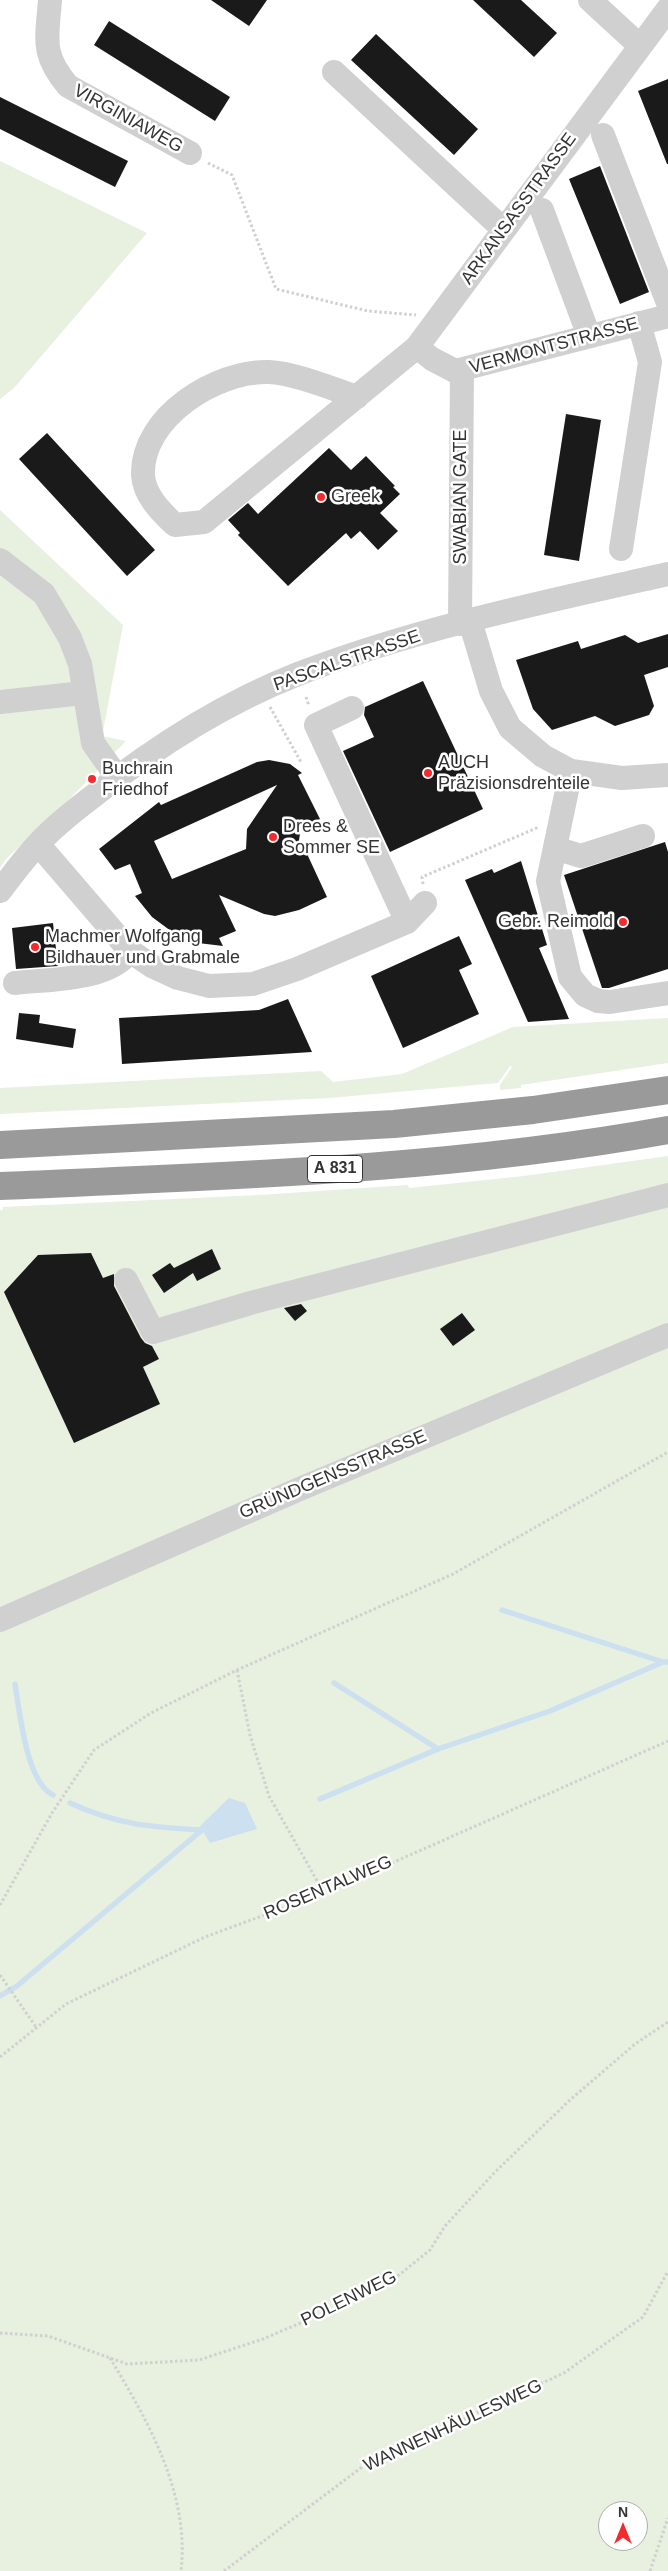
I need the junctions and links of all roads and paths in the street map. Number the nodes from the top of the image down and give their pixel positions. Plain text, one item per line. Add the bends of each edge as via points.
1 (50, 0) edge
2 (590, 0) edge
3 (668, 9) edge
4 (640, 46) junction
5 (334, 72) dead end
6 (602, 135) dead end
7 (190, 153) joint
8 (542, 210) dead end
9 (503, 229) junction
10 (668, 303) edge
11 (441, 315) junction
12 (668, 316) edge
13 (639, 323) junction
14 (589, 336) junction
15 (417, 347) junction
16 (462, 370) junction
17 (357, 398) junction
18 (621, 549) dead end
19 (0, 560) edge
20 (668, 574) edge
21 (465, 623) junction
22 (263, 690) junction
23 (83, 693) junction
24 (0, 702) edge
25 (352, 708) dead end
26 (302, 762) dead end
27 (571, 771) junction
28 (668, 775) edge
29 (117, 777) junction
30 (562, 818) junction
31 (643, 836) dead end
32 (38, 844) junction
33 (556, 848) junction
34 (422, 877) dead end
35 (0, 891) edge
36 (425, 902) dead end
37 (406, 922) junction
38 (130, 951) junction
39 (15, 984) dead end
40 (668, 993) edge
41 (668, 1090) edge
42 (668, 1130) edge
43 (0, 1145) edge
44 (0, 1186) edge
45 (668, 1195) edge
46 (126, 1280) dead end
47 (668, 1336) edge
48 (668, 1452) edge
49 (0, 1620) edge
50 (236, 1670) junction
51 (668, 1741) edge
52 (324, 1893) junction
53 (0, 1905) edge
54 (0, 1975) edge
55 (668, 2022) edge
56 (36, 2027) junction
57 (0, 2056) edge
58 (668, 2271) edge
59 (0, 2333) edge
60 (110, 2357) junction
61 (668, 2518) edge
62 (181, 2571) edge
63 (224, 2571) edge
64 (650, 2571) edge

1 - 7 street, VIRGINIAWEG via 47,54 54,70 68,86
2 - 4 street
3 - 4 street, ARKANSASSTRASSE
4 - 9 street, ARKANSASSTRASSE
5 - 9 street
6 - 10 street
7 - 11 path via 232,175 276,289 368,311
8 - 14 street
9 - 11 street, ARKANSASSTRASSE
11 - 15 street, ARKANSASSTRASSE
12 - 13 street, VERMONTSTRASSE
13 - 14 street, VERMONTSTRASSE
13 - 18 street via 650,362
14 - 16 street, VERMONTSTRASSE
15 - 16 street, VERMONTSTRASSE via 455,371
15 - 17 street, ARKANSASSTRASSE
16 - 21 street, SWABIAN GATE
17 - 17 street, ARKANSASSTRASSE via 204,522 175,525 154,505 143,475 149,441 168,414 201,392 232,377 269,372
19 - 23 street via 44,594 74,647 80,664
20 - 21 street, PASCALSTRASSE
21 - 22 street, PASCALSTRASSE via 378,646
21 - 27 street, SWABIAN GATE via 491,691 510,728 544,756
22 - 26 path
22 - 29 street, PASCALSTRASSE via 209,718
23 - 24 street
23 - 29 street via 93,743
25 - 37 street via 316,725
27 - 28 street via 622,778
27 - 30 street
29 - 32 street, PASCALSTRASSE
30 - 33 street
30 - 34 path
31 - 33 street via 581,856
32 - 35 street, PASCALSTRASSE
32 - 38 street
33 - 40 street via 549,870 549,891 567,968 576,987 598,1001 610,1002
36 - 37 street
37 - 38 street via 327,964 253,984 209,986 178,978
38 - 39 street via 122,962 98,973
41 - 43 highway, A 831 via 533,1110 394,1124
42 - 44 highway, A 831 via 538,1150 339,1169
45 - 46 street via 254,1302 152,1332
47 - 49 street, GRÜNDGENSSTRASSE via 302,1488
48 - 50 path via 453,1574
50 - 52 path via 250,1735 269,1796
50 - 53 path via 151,1713 94,1750 52,1813
51 - 52 path, ROSENTALWEG
52 - 56 path, ROSENTALWEG via 206,1936 66,2004
54 - 56 path
55 - 60 path, POLENWEG via 635,2044 570,2100 495,2172 446,2226 430,2250 399,2275 332,2310 263,2340 199,2360 127,2364
56 - 57 path, ROSENTALWEG
58 - 63 path, WANNENHÄULESWEG via 644,2317 564,2373 366,2464
59 - 60 path, POLENWEG via 48,2336
60 - 62 path via 162,2456 179,2511
61 - 64 path

